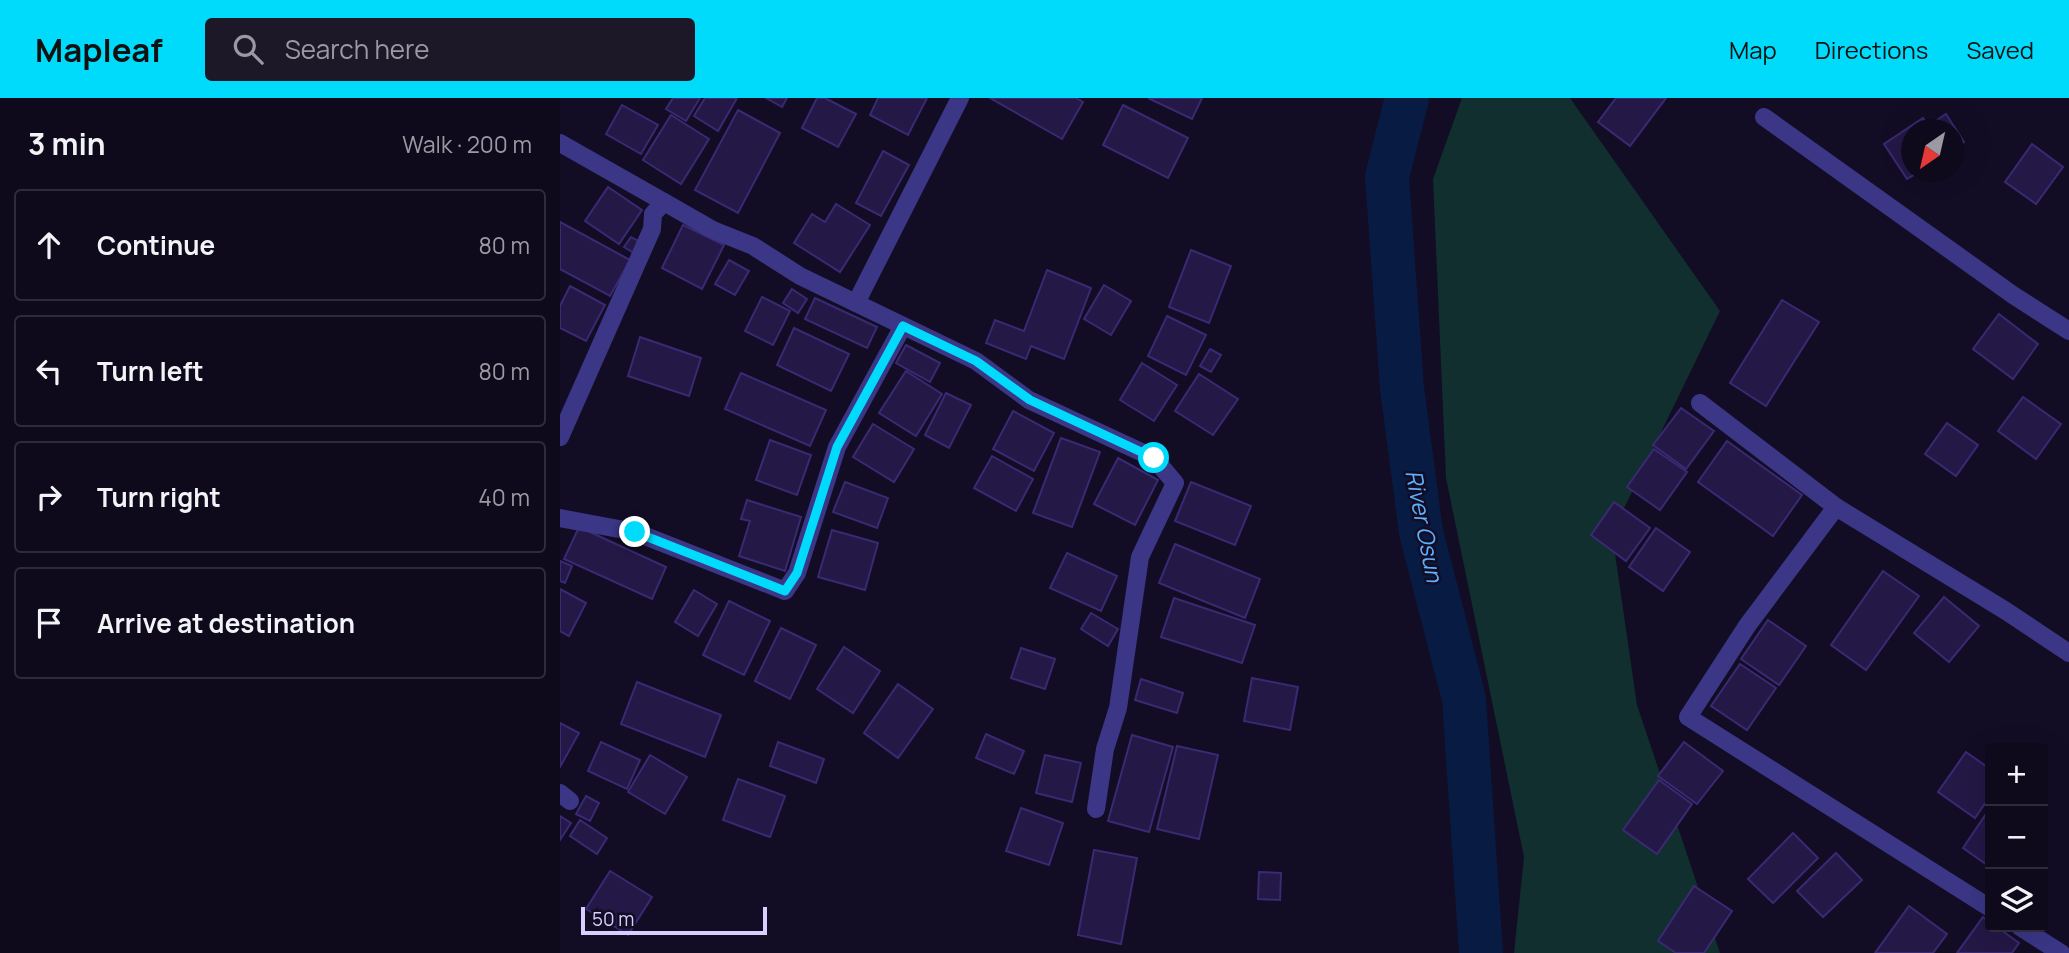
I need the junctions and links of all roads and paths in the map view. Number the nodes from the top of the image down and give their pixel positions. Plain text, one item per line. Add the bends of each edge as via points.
1 (960, 98) edge
2 (1764, 117) dead end
3 (560, 143) edge
4 (664, 202) junction
5 (856, 303) junction
6 (903, 326) junction
7 (2069, 331) edge
8 (1700, 403) dead end
9 (560, 437) edge
10 (1836, 508) junction
11 (560, 518) edge
12 (2069, 653) edge
13 (1096, 809) dead end
14 (1985, 905) edge
15 (2028, 932) edge
16 (2061, 953) edge

1 - 5 street
2 - 7 street
3 - 4 street
4 - 5 street
4 - 9 street via 653,214 652,229
5 - 6 street
6 - 11 street via 837,447 797,573 785,591 635,532
6 - 13 street via 976,361 1030,400 1154,458 1175,483 1140,557 1118,708 1104,749
8 - 10 street
10 - 12 street
10 - 14 street via 1747,626 1688,717
15 - 16 street

